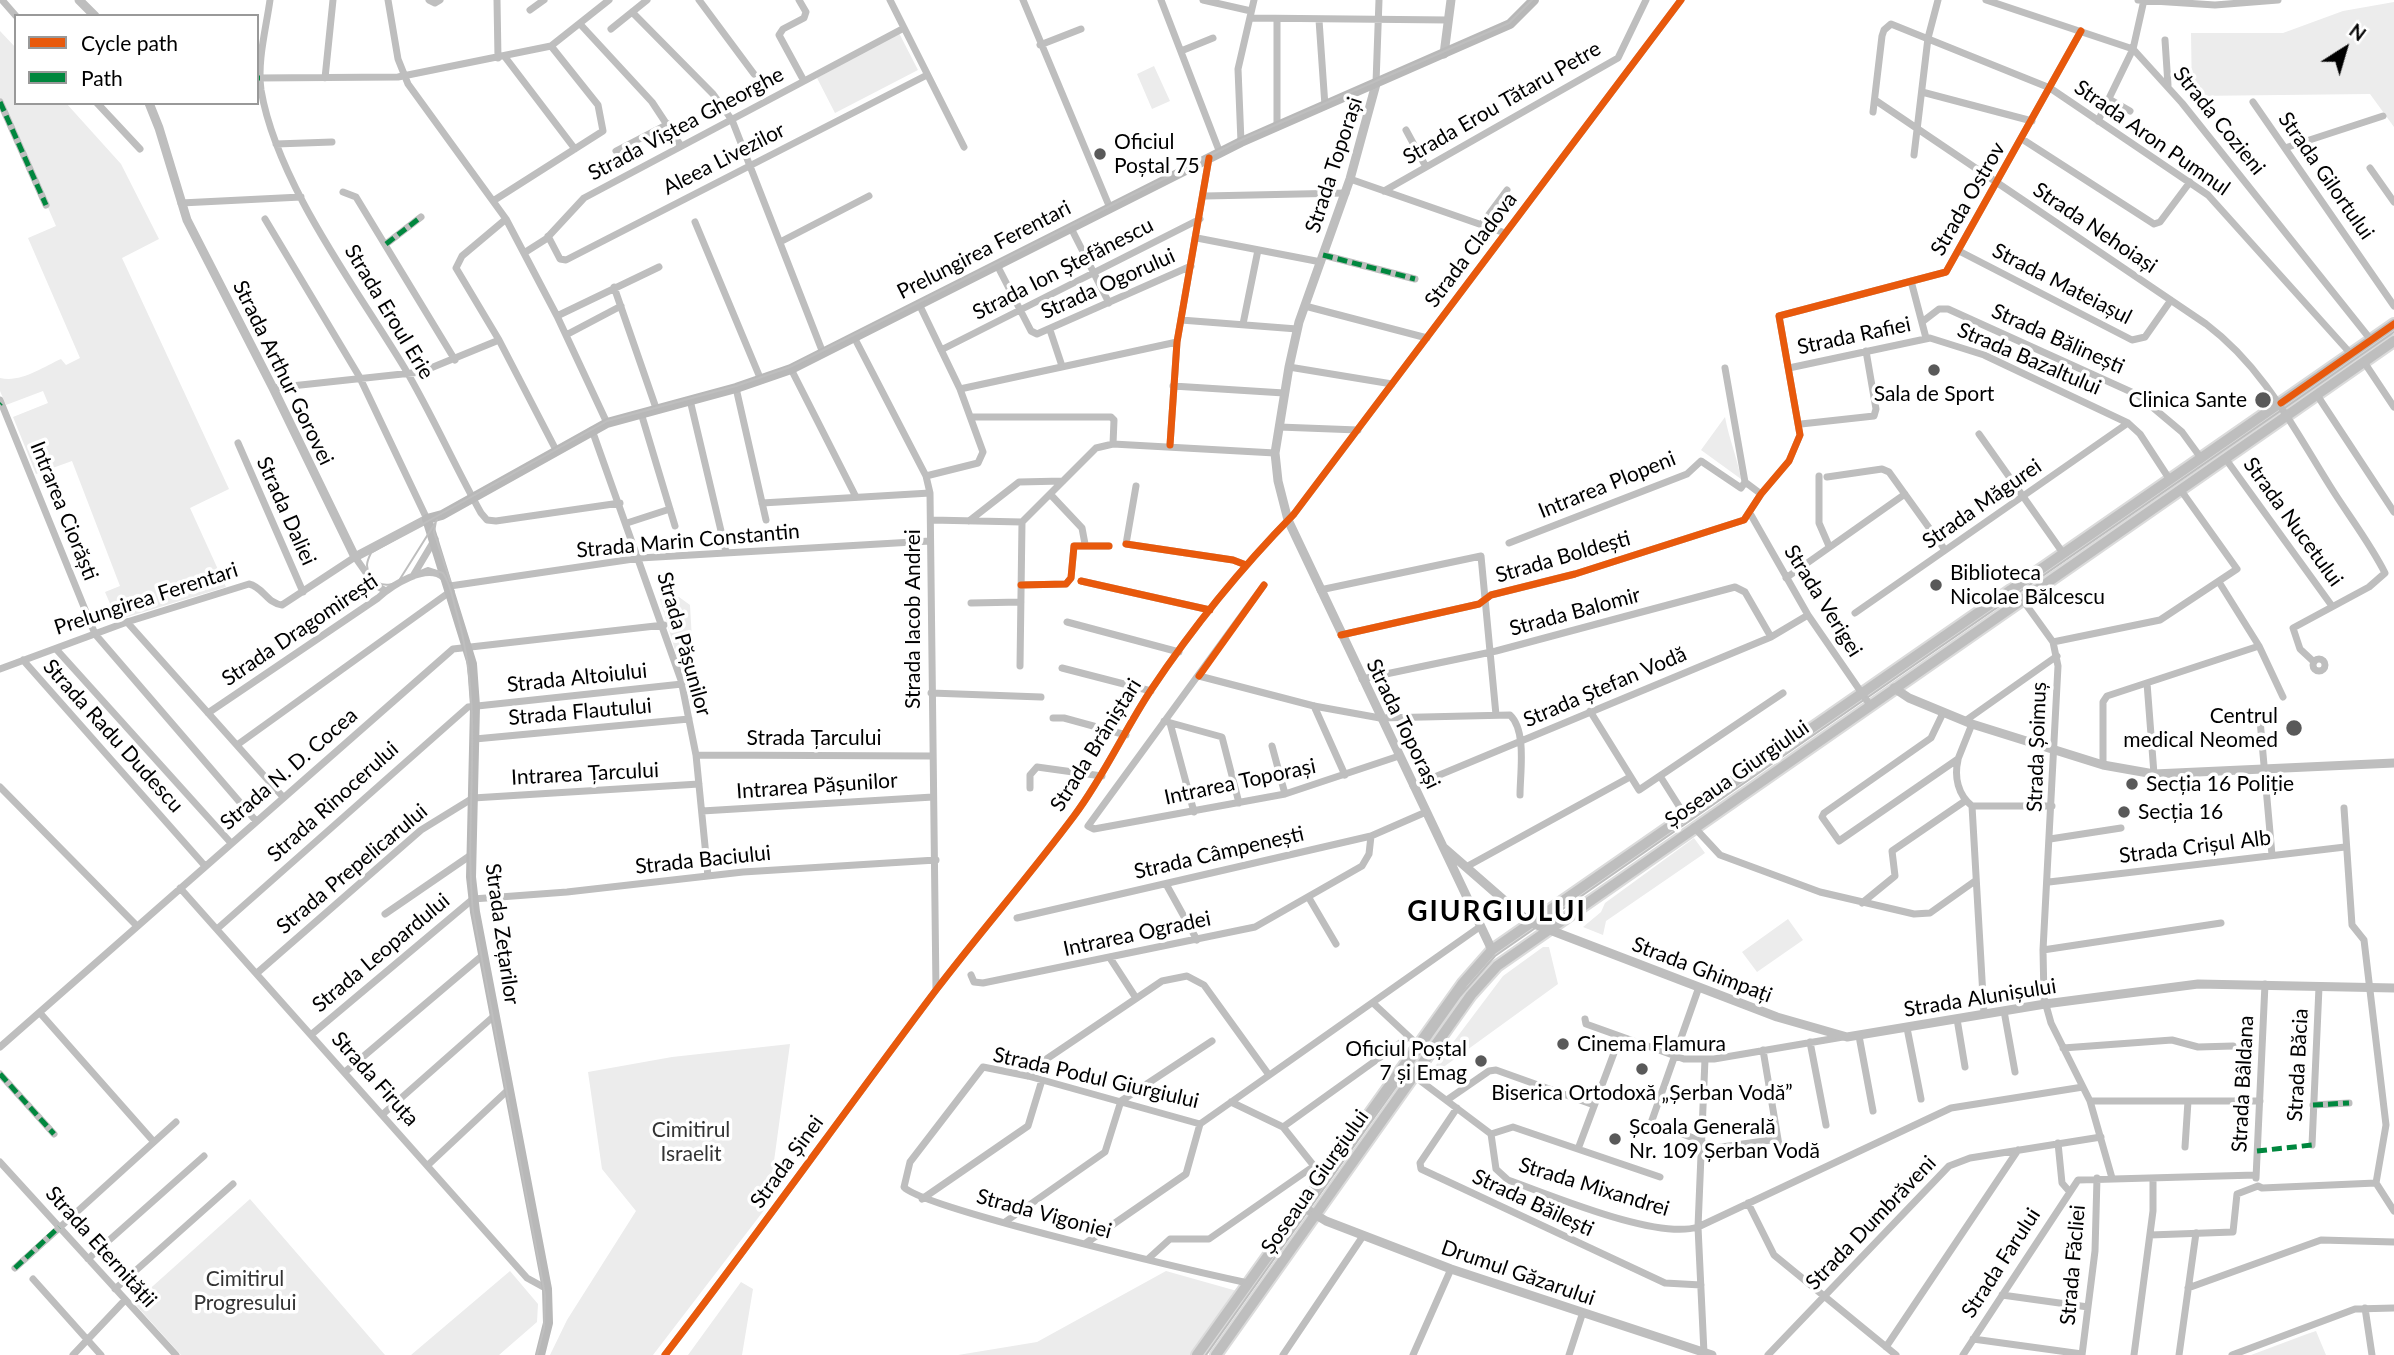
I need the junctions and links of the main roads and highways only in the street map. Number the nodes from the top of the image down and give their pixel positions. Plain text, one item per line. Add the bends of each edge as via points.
1 (1534, 0) edge
2 (2394, 324) edge
3 (2394, 341) edge
4 (442, 514) junction
5 (427, 519) joint
6 (435, 539) junction
7 (540, 1355) edge
8 (1198, 1355) edge
9 (1216, 1355) edge

1 - 4 main road, Prelungirea Ferentari via 1514,22 1241,142 823,354 736,388 607,423
2 - 8 main road, Șoseaua Giurgiului via 1492,950 1469,974
3 - 9 main road, Șoseaua Giurgiului via 1546,929 1486,976
4 - 5 main road, Prelungirea Ferentari
4 - 6 main road
5 - 6 main road, Strada Zețarilor
6 - 7 main road, Strada Zețarilor via 468,645 475,706 473,898 547,1289 548,1323

